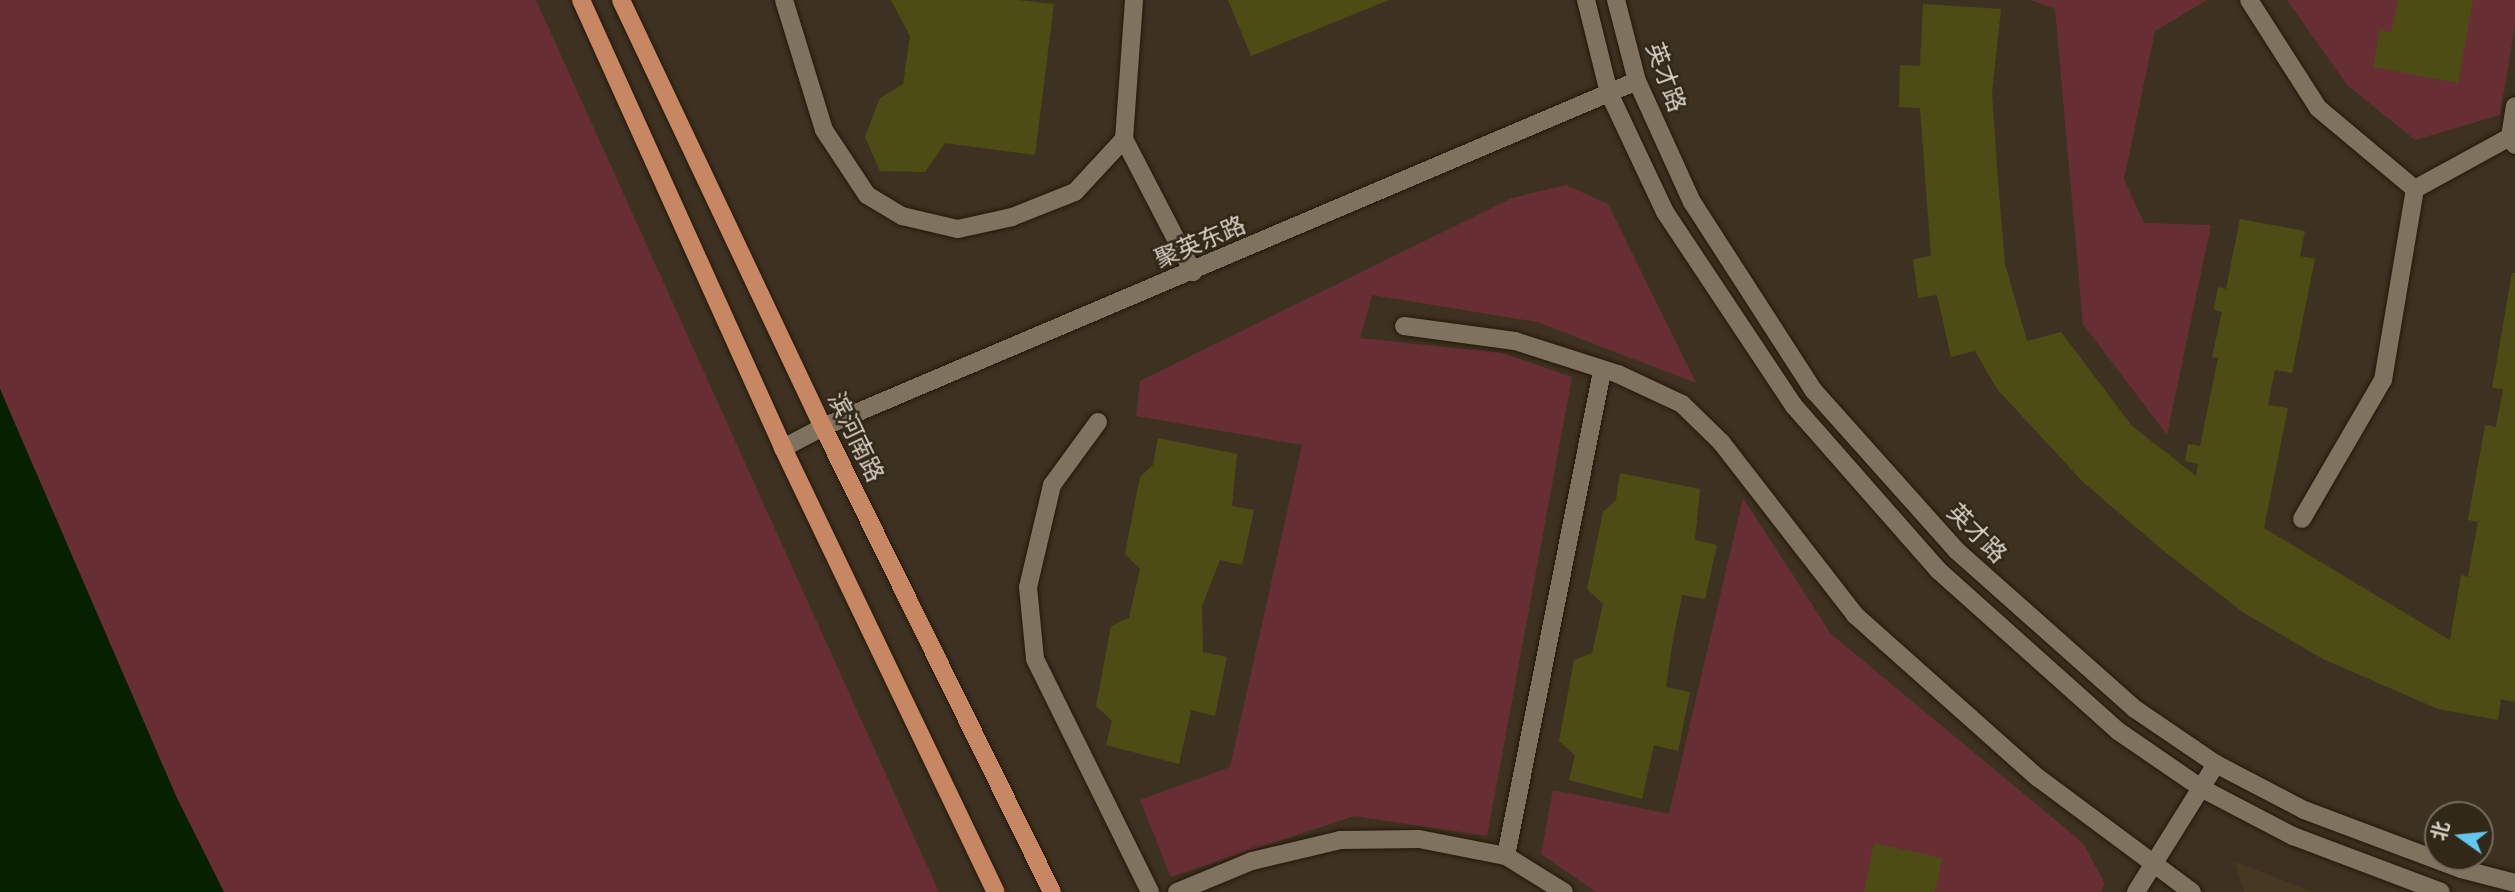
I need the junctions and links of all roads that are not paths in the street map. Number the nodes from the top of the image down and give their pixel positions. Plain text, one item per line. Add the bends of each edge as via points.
1 (581, 0) edge
2 (621, 0) edge
3 (783, 0) edge
4 (1134, 0) edge
5 (1586, 0) edge
6 (1616, 0) edge
7 (2249, 0) edge
8 (1637, 81) junction
9 (1609, 93) junction
10 (2515, 106) edge
11 (1124, 139) junction
12 (2512, 141) edge
13 (2415, 189) junction
14 (1193, 272) junction
15 (1404, 326) dead end
16 (1602, 369) junction
17 (1098, 422) dead end
18 (823, 427) junction
19 (783, 448) junction
20 (2302, 519) dead end
21 (2216, 764) junction
22 (2201, 788) junction
23 (1506, 856) junction
24 (2154, 864) junction
25 (2515, 883) edge
26 (996, 892) edge
27 (1052, 892) edge
28 (1150, 892) edge
29 (1177, 892) edge
30 (1564, 892) edge
31 (2136, 892) edge
32 (2192, 892) edge
33 (2441, 892) edge

1 - 19 main road
2 - 18 main road, 滨河南路
3 - 11 street via 824,130 867,195 902,216 958,229 1012,217 1076,192
4 - 11 street
5 - 9 street
6 - 8 street, 英才路
7 - 13 street via 2318,108
8 - 9 street, 聚英东路
8 - 21 street, 英才路 via 1692,202 1814,391 1957,551 2136,709
9 - 14 street, 聚英东路
9 - 22 street via 1665,212 1794,406 1938,570 2118,731
10 - 12 street
11 - 14 street
12 - 13 street
13 - 20 street via 2383,380
14 - 18 street, 聚英东路
15 - 16 street via 1515,341
16 - 23 street
16 - 24 street via 1682,404 1721,442 1855,615 2038,777
17 - 28 street via 1052,485 1028,587 1035,659
18 - 19 street, 聚英东路
18 - 27 main road, 滨河南路
19 - 26 main road
21 - 22 street
21 - 25 street, 英才路 via 2304,810 2461,869
22 - 24 street
22 - 33 street via 2293,835
23 - 29 street via 1419,839 1340,840 1252,860
23 - 30 street
24 - 31 street
24 - 32 street

